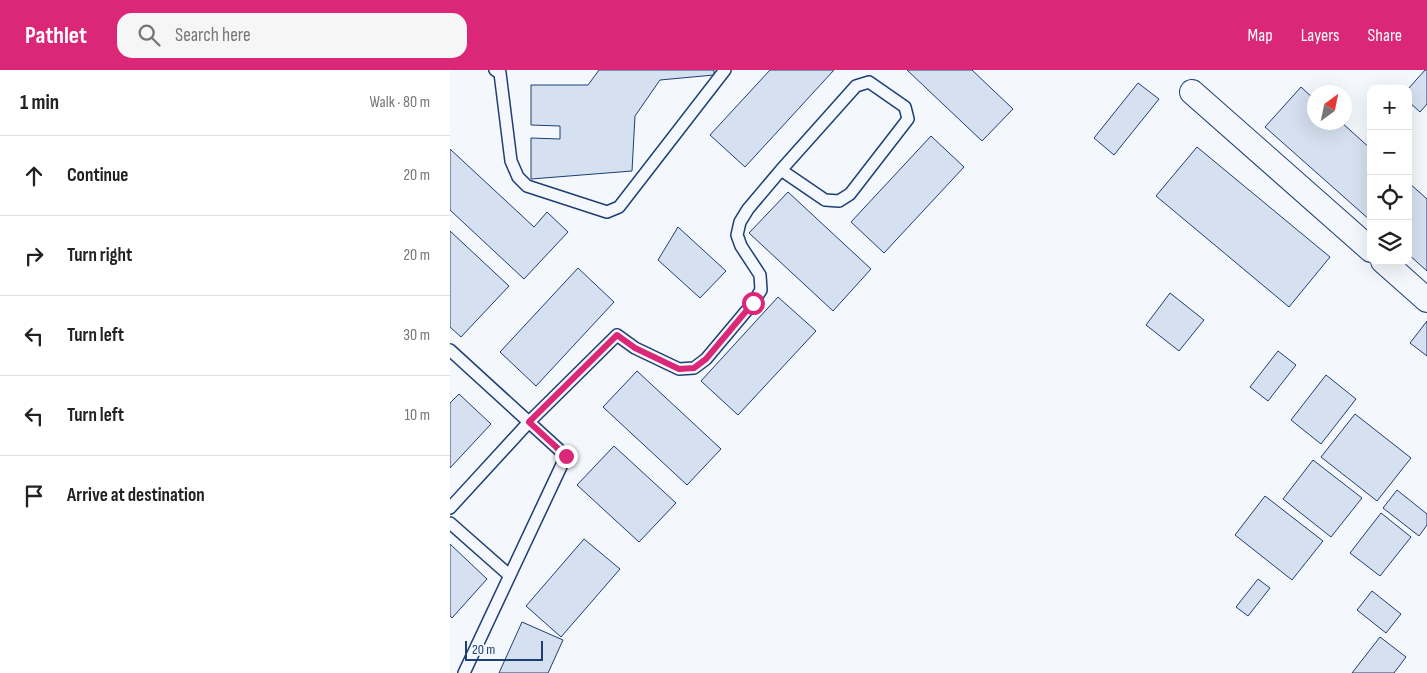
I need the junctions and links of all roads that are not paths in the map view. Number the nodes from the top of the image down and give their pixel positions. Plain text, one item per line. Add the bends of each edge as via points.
1 (725, 70) edge
2 (502, 71) edge
3 (1192, 92) dead end
4 (781, 170) junction
5 (1367, 246) edge
6 (1388, 265) edge
7 (1427, 300) edge
8 (450, 350) edge
9 (529, 422) junction
10 (450, 508) edge
11 (450, 523) edge
12 (510, 575) junction
13 (464, 673) edge

1 - 2 lane via 619,207 607,212 527,186 518,177 511,161
3 - 5 street
4 - 4 lane via 856,86 869,82 905,107 908,119 850,194 839,201 825,200
4 - 9 lane via 748,209 737,234 741,246 760,274 761,290 706,359 694,368 679,369 635,348 617,335
6 - 7 street
8 - 9 lane
9 - 10 lane
9 - 12 lane via 566,456
11 - 12 lane
12 - 13 lane

